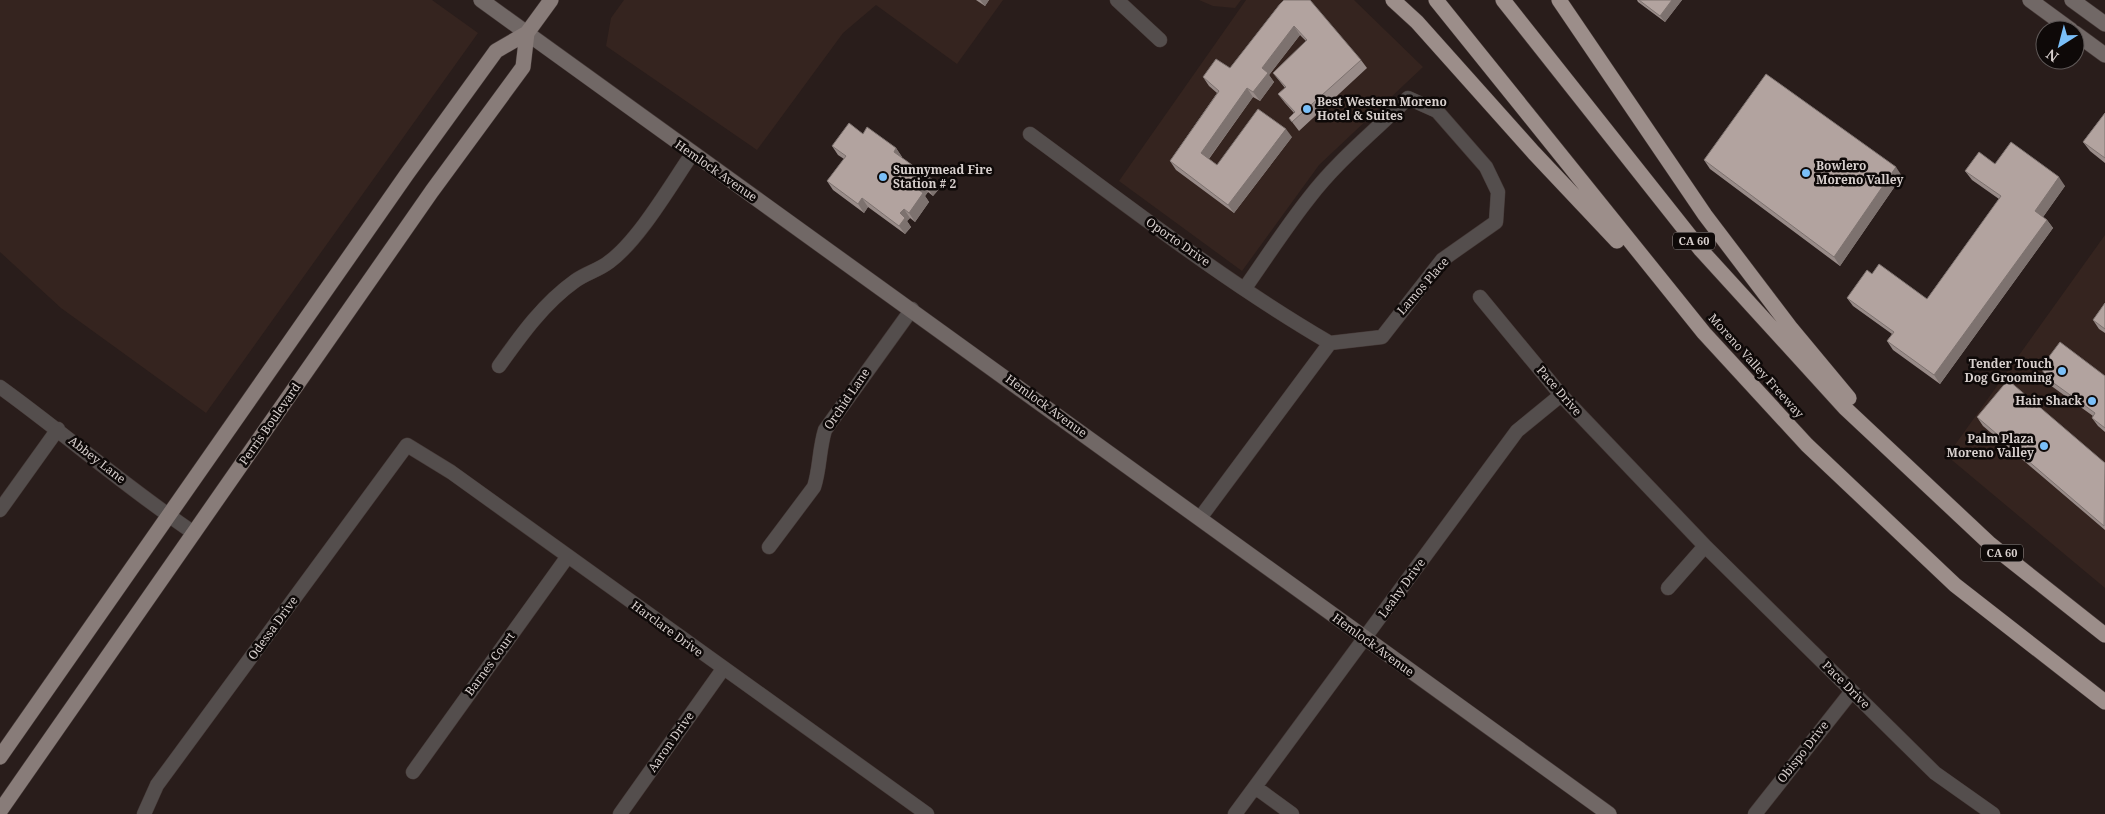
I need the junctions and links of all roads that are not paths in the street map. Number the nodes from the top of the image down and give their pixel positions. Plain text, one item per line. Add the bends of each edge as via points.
1 (481, 0) edge
2 (551, 0) edge
3 (1117, 0) edge
4 (1393, 0) edge
5 (1436, 0) edge
6 (1503, 0) edge
7 (1559, 0) edge
8 (2030, 0) edge
9 (2072, 0) edge
10 (2057, 20) edge
11 (2105, 24) edge
12 (526, 33) junction
13 (1160, 40) dead end
14 (2085, 40) edge
15 (2105, 54) edge
16 (1030, 134) dead end
17 (692, 154) junction
18 (1244, 288) junction
19 (1480, 297) dead end
20 (912, 309) junction
21 (1704, 333) junction
22 (1330, 343) junction
23 (499, 366) dead end
24 (0, 387) edge
25 (1561, 395) junction
26 (58, 429) junction
27 (407, 445) joint
28 (1905, 464) junction
29 (0, 510) edge
30 (168, 516) junction
31 (1200, 518) junction
32 (194, 533) junction
33 (1705, 546) junction
34 (769, 547) dead end
35 (568, 556) junction
36 (1668, 588) dead end
37 (2105, 635) edge
38 (1364, 639) junction
39 (723, 669) junction
40 (1852, 691) junction
41 (2105, 702) edge
42 (0, 756) edge
43 (413, 772) dead end
44 (1255, 787) junction
45 (0, 811) edge
46 (144, 814) edge
47 (620, 814) edge
48 (926, 814) edge
49 (1235, 814) edge
50 (1292, 814) edge
51 (1609, 814) edge
52 (1755, 814) edge
53 (1994, 814) edge

1 - 12 street, Hemlock Avenue
2 - 12 main road
3 - 13 street
4 - 21 highway via 1417,22
5 - 21 highway, Moreno Valley Freeway
6 - 28 highway, CA 60 via 1701,250 1845,408
7 - 28 highway via 1705,216 1790,327
8 - 10 street
9 - 11 street
12 - 17 street, Hemlock Avenue
12 - 30 main road via 496,51
12 - 32 main road, Perris Boulevard via 523,67 432,191
14 - 15 street
16 - 18 street, Oporto Drive
17 - 20 street, Hemlock Avenue
17 - 23 street via 633,239 609,262 575,281 541,312 523,331
18 - 22 street, Oporto Drive
18 - 22 street, Lamos Place via 1309,197 1358,143 1408,98 1437,111 1486,167 1498,192 1496,222 1442,260 1382,337
19 - 25 street, Pace Drive
20 - 31 street, Hemlock Avenue
20 - 34 street, Orchid Lane via 825,430 814,487
21 - 41 highway, Moreno Valley Freeway via 1807,445 1955,585
22 - 31 street
24 - 26 street, Abbey Lane
25 - 33 street, Pace Drive
25 - 38 street, Leahy Drive via 1516,431
26 - 29 street
26 - 30 street, Abbey Lane
27 - 35 street, Harclare Drive via 451,472
27 - 46 street, Odessa Drive via 157,785
28 - 37 highway, CA 60 via 1990,544
30 - 32 street, Abbey Lane
30 - 42 main road
31 - 38 street, Hemlock Avenue
32 - 45 main road, Perris Boulevard
33 - 36 street
33 - 40 street, Pace Drive
35 - 39 street, Harclare Drive
35 - 43 street, Barnes Court
38 - 44 street, Leahy Drive
38 - 51 street, Hemlock Avenue
39 - 47 street, Aaron Drive
39 - 48 street, Harclare Drive
40 - 52 street, Obispo Drive
40 - 53 street, Pace Drive via 1935,773
44 - 49 street, Leahy Drive
44 - 50 street

